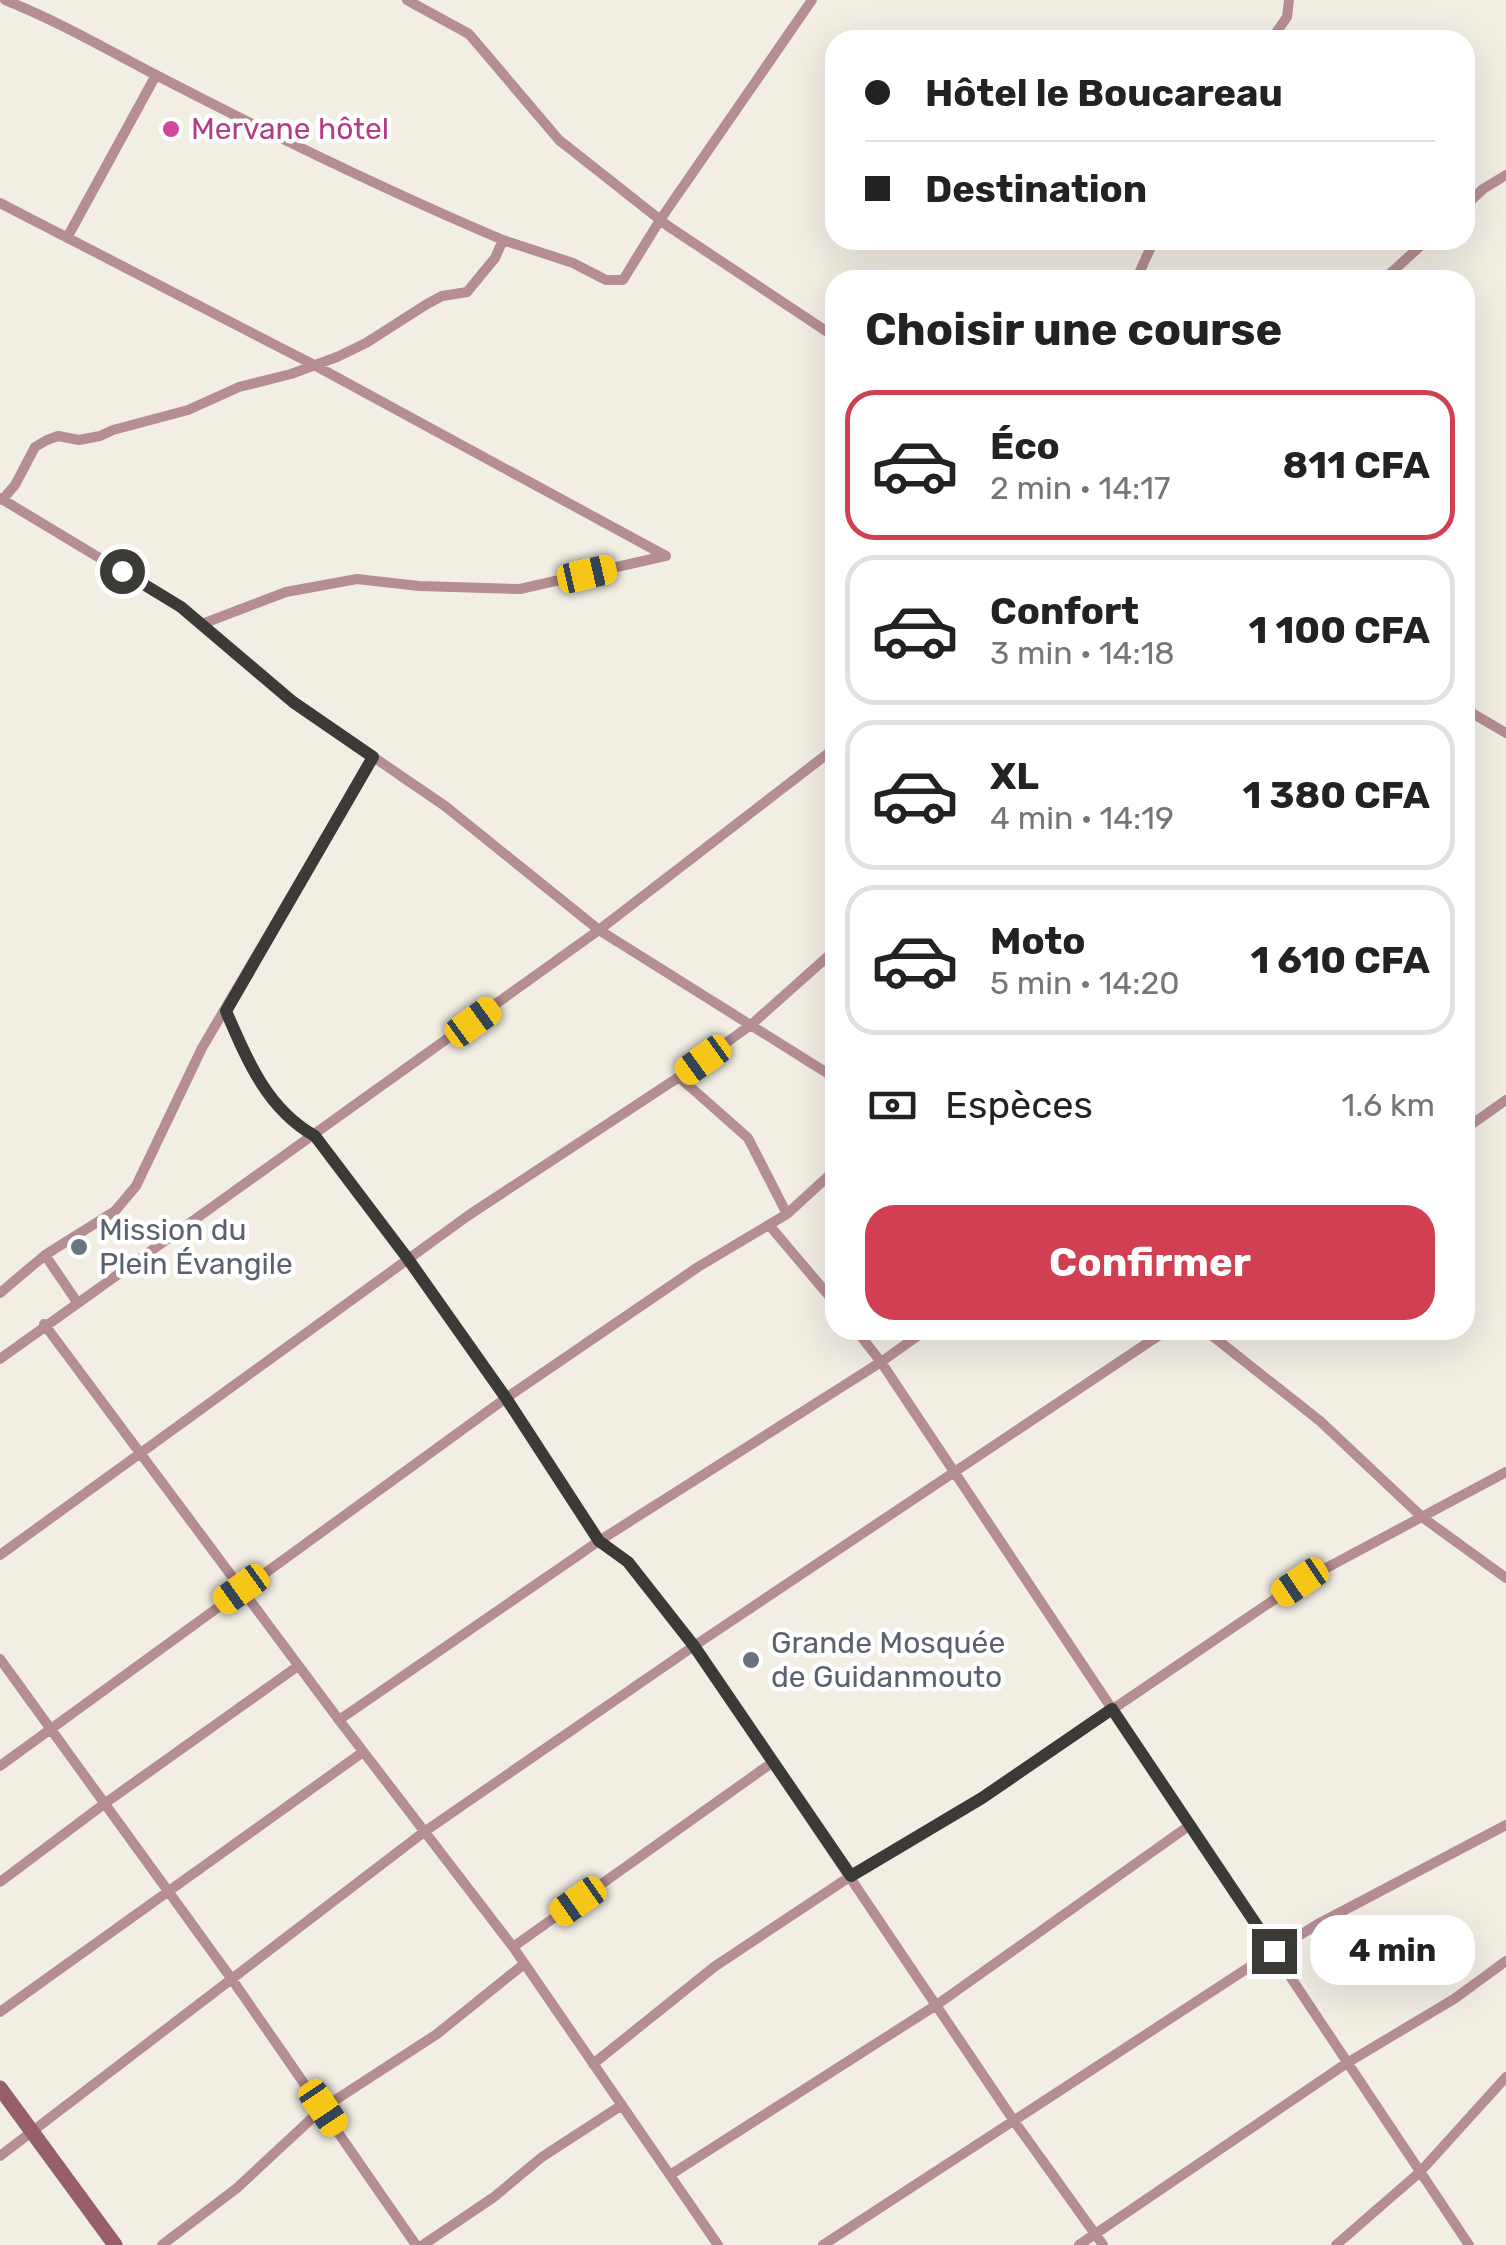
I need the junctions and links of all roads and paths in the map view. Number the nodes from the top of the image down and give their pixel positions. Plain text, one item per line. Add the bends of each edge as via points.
1 (5, 0) edge
2 (407, 0) edge
3 (1289, 0) edge
4 (809, 1) edge
5 (1278, 30) edge
6 (156, 75) junction
7 (1506, 176) edge
8 (1475, 197) edge
9 (0, 203) edge
10 (660, 220) junction
11 (68, 236) junction
12 (503, 240) junction
13 (1416, 250) edge
14 (1394, 270) edge
15 (825, 330) edge
16 (316, 366) junction
17 (1, 499) edge
18 (202, 624) junction
19 (1475, 715) edge
20 (1506, 733) edge
21 (825, 756) edge
22 (373, 757) junction
23 (599, 930) junction
24 (825, 959) edge
25 (226, 1011) junction
26 (752, 1024) junction
27 (825, 1071) edge
28 (679, 1077) junction
29 (1506, 1100) edge
30 (1475, 1122) edge
31 (315, 1136) junction
32 (825, 1179) edge
33 (787, 1214) junction
34 (769, 1224) junction
35 (45, 1255) junction
36 (408, 1259) junction
37 (825, 1291) edge
38 (0, 1292) edge
39 (77, 1302) junction
40 (44, 1324) junction
41 (864, 1340) edge
42 (912, 1340) edge
43 (1152, 1340) edge
44 (1218, 1340) edge
45 (0, 1358) edge
46 (881, 1362) junction
47 (506, 1398) junction
48 (140, 1452) junction
49 (954, 1471) junction
50 (1506, 1472) edge
51 (1422, 1517) junction
52 (599, 1541) junction
53 (0, 1554) edge
54 (1506, 1578) edge
55 (241, 1589) junction
56 (694, 1646) junction
57 (0, 1659) edge
58 (298, 1666) junction
59 (1112, 1709) junction
60 (338, 1720) junction
61 (50, 1729) junction
62 (363, 1752) junction
63 (773, 1762) junction
64 (0, 1766) edge
65 (104, 1804) junction
66 (1190, 1825) junction
67 (1506, 1825) edge
68 (424, 1832) junction
69 (851, 1876) junction
70 (0, 1882) edge
71 (168, 1891) junction
72 (513, 1947) junction
73 (1274, 1951) junction
74 (1506, 1961) edge
75 (524, 1964) junction
76 (231, 1978) junction
77 (938, 2004) junction
78 (0, 2012) edge
79 (1347, 2062) junction
80 (593, 2064) junction
81 (1506, 2077) edge
82 (0, 2088) edge
83 (622, 2105) junction
84 (323, 2108) junction
85 (1014, 2121) junction
86 (33, 2133) junction
87 (0, 2156) edge
88 (1420, 2172) junction
89 (670, 2175) junction
90 (1095, 2234) junction
91 (115, 2245) edge
92 (162, 2245) edge
93 (419, 2245) edge
94 (718, 2245) edge
95 (824, 2245) edge
96 (1079, 2245) edge
97 (1103, 2245) edge
98 (1336, 2245) edge
99 (1469, 2245) edge

1 - 6 street
2 - 10 street via 469,34 559,140
3 - 5 street
4 - 10 street
6 - 11 street
6 - 12 street
7 - 8 street
9 - 11 street
10 - 12 street via 618,282
10 - 15 street
11 - 16 street
12 - 16 street via 467,292 442,296
13 - 14 street
16 - 17 street via 100,436 48,440 35,447
16 - 18 street via 666,556 520,589 357,580 286,592
17 - 18 street
18 - 22 street via 293,702
19 - 20 street
21 - 23 street
22 - 23 street via 446,806
22 - 25 street
23 - 26 street
23 - 31 street
24 - 26 street
25 - 31 street via 256,1078 292,1124
25 - 35 street via 124,1203
26 - 27 street
26 - 28 street
28 - 33 street via 748,1138
28 - 36 street
29 - 30 street
31 - 36 street
31 - 39 street
32 - 33 street
33 - 34 street
34 - 37 street
34 - 47 street
35 - 38 street
35 - 39 street
36 - 47 street
36 - 48 street
39 - 40 street
40 - 45 street
40 - 48 street
41 - 46 street
42 - 46 street
43 - 49 street
44 - 51 street via 1320,1421
46 - 49 street
46 - 52 street
47 - 52 street
47 - 55 street
48 - 53 street
48 - 55 street
49 - 56 street
49 - 59 street
50 - 51 street
51 - 54 street
51 - 59 street via 1300,1582
52 - 56 street via 628,1562
52 - 60 street
55 - 58 street
55 - 61 street
56 - 63 street
56 - 68 street
57 - 61 street
58 - 60 street
58 - 65 street
59 - 66 street
59 - 69 street
60 - 62 street
61 - 64 street
61 - 65 street
62 - 68 street
62 - 71 street
63 - 69 street
63 - 72 street
65 - 70 street
65 - 71 street
66 - 73 street
66 - 77 street
67 - 73 street
68 - 72 street
68 - 76 street
69 - 77 street
69 - 80 street via 714,1968
71 - 76 street
71 - 78 street
72 - 75 street
73 - 79 street
73 - 85 street
74 - 79 street
75 - 80 street
75 - 84 street via 437,2034
76 - 84 street
76 - 86 street
77 - 85 street
77 - 89 street
79 - 88 street
79 - 90 street
80 - 83 street
81 - 88 street
82 - 86 street
83 - 89 street
83 - 93 street
84 - 92 street via 237,2188
84 - 93 street
85 - 90 street
85 - 95 street
86 - 87 street
86 - 91 street
88 - 98 street
88 - 99 street
89 - 94 street
90 - 96 street
90 - 97 street

